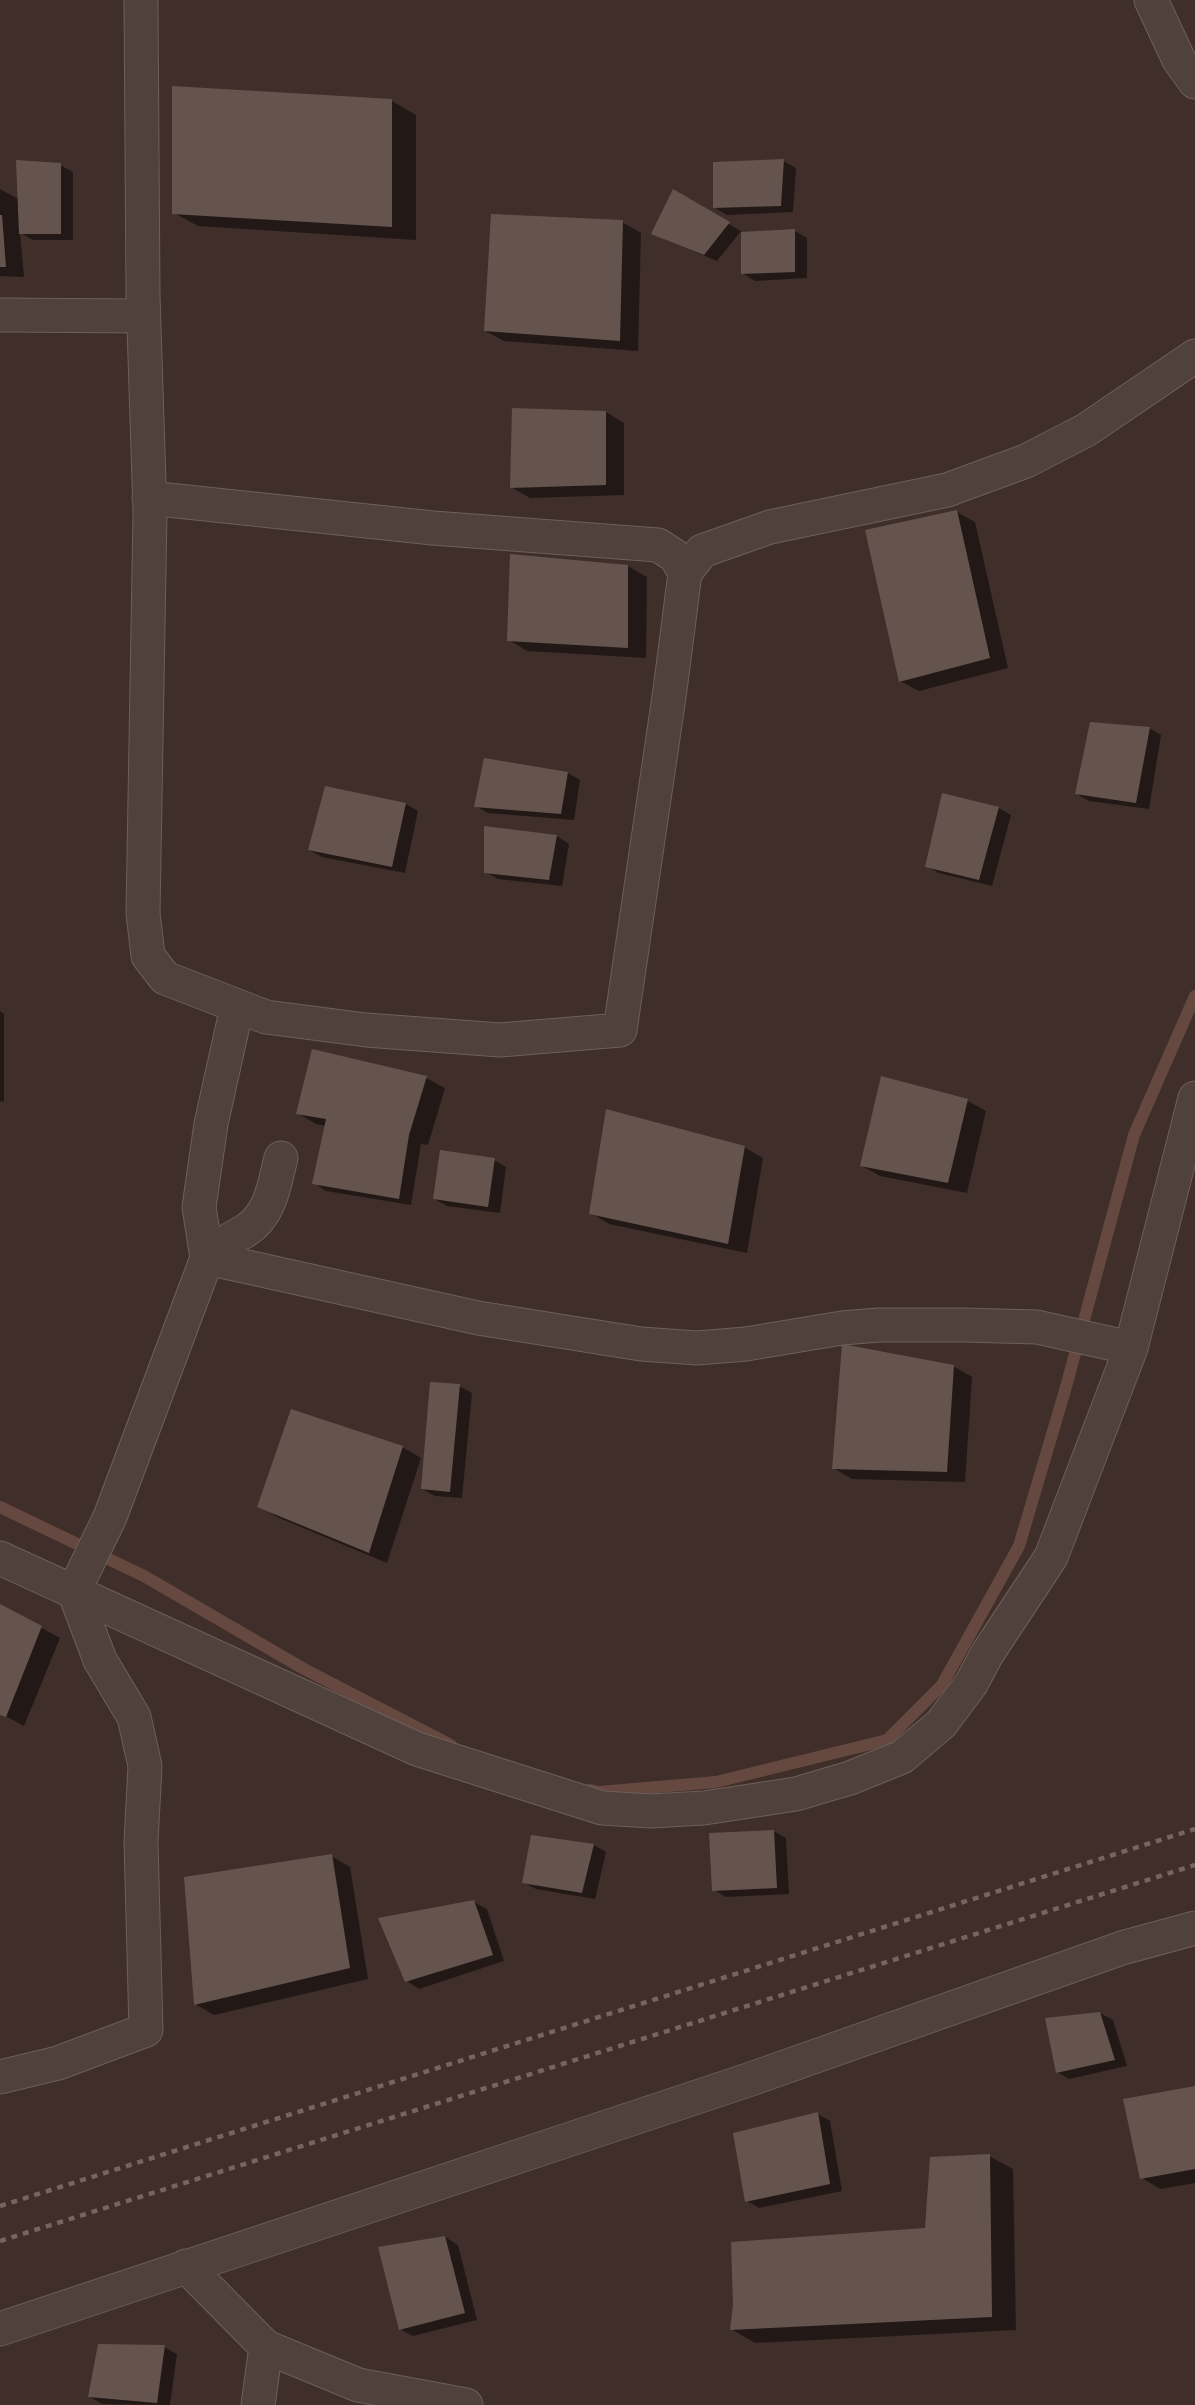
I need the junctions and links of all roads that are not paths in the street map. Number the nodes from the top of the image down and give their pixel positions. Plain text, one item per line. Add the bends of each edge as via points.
1 (141, 0) edge
2 (1151, 0) edge
3 (1195, 82) edge
4 (0, 315) edge
5 (143, 315) junction
6 (1195, 356) edge
7 (149, 498) junction
8 (685, 573) junction
9 (237, 1007) junction
10 (1195, 1098) edge
11 (281, 1158) dead end
12 (207, 1258) junction
13 (1131, 1348) junction
14 (0, 1558) edge
15 (80, 1581) junction
16 (1195, 1928) edge
17 (0, 2076) edge
18 (186, 2266) junction
19 (0, 2329) edge
20 (266, 2347) junction
21 (258, 2405) edge
22 (466, 2405) edge

1 - 5 street
2 - 3 street via 1179,60
4 - 5 street
5 - 7 street
6 - 8 street via 1086,430 1026,461 947,490 770,527 702,550
7 - 8 street via 433,528 657,546 675,556
7 - 9 street via 143,913 148,956 165,978
8 - 9 street via 620,1030 500,1040 366,1030 266,1017
9 - 12 street via 211,1124 199,1207
10 - 13 street
11 - 12 street via 272,1197 263,1215 247,1230 221,1243
12 - 13 street via 478,1318 641,1344 697,1348 879,1325 1036,1327
12 - 15 street via 110,1517
13 - 15 street via 1051,1557 971,1684 940,1724 902,1757 796,1794 704,1808 602,1808 417,1749
14 - 15 street
15 - 17 street via 100,1660 134,1717 145,1766 141,1842 146,2030 58,2063
16 - 18 street via 1122,1948 748,2080
18 - 19 street
18 - 20 street
20 - 21 street
20 - 22 street via 358,2385

